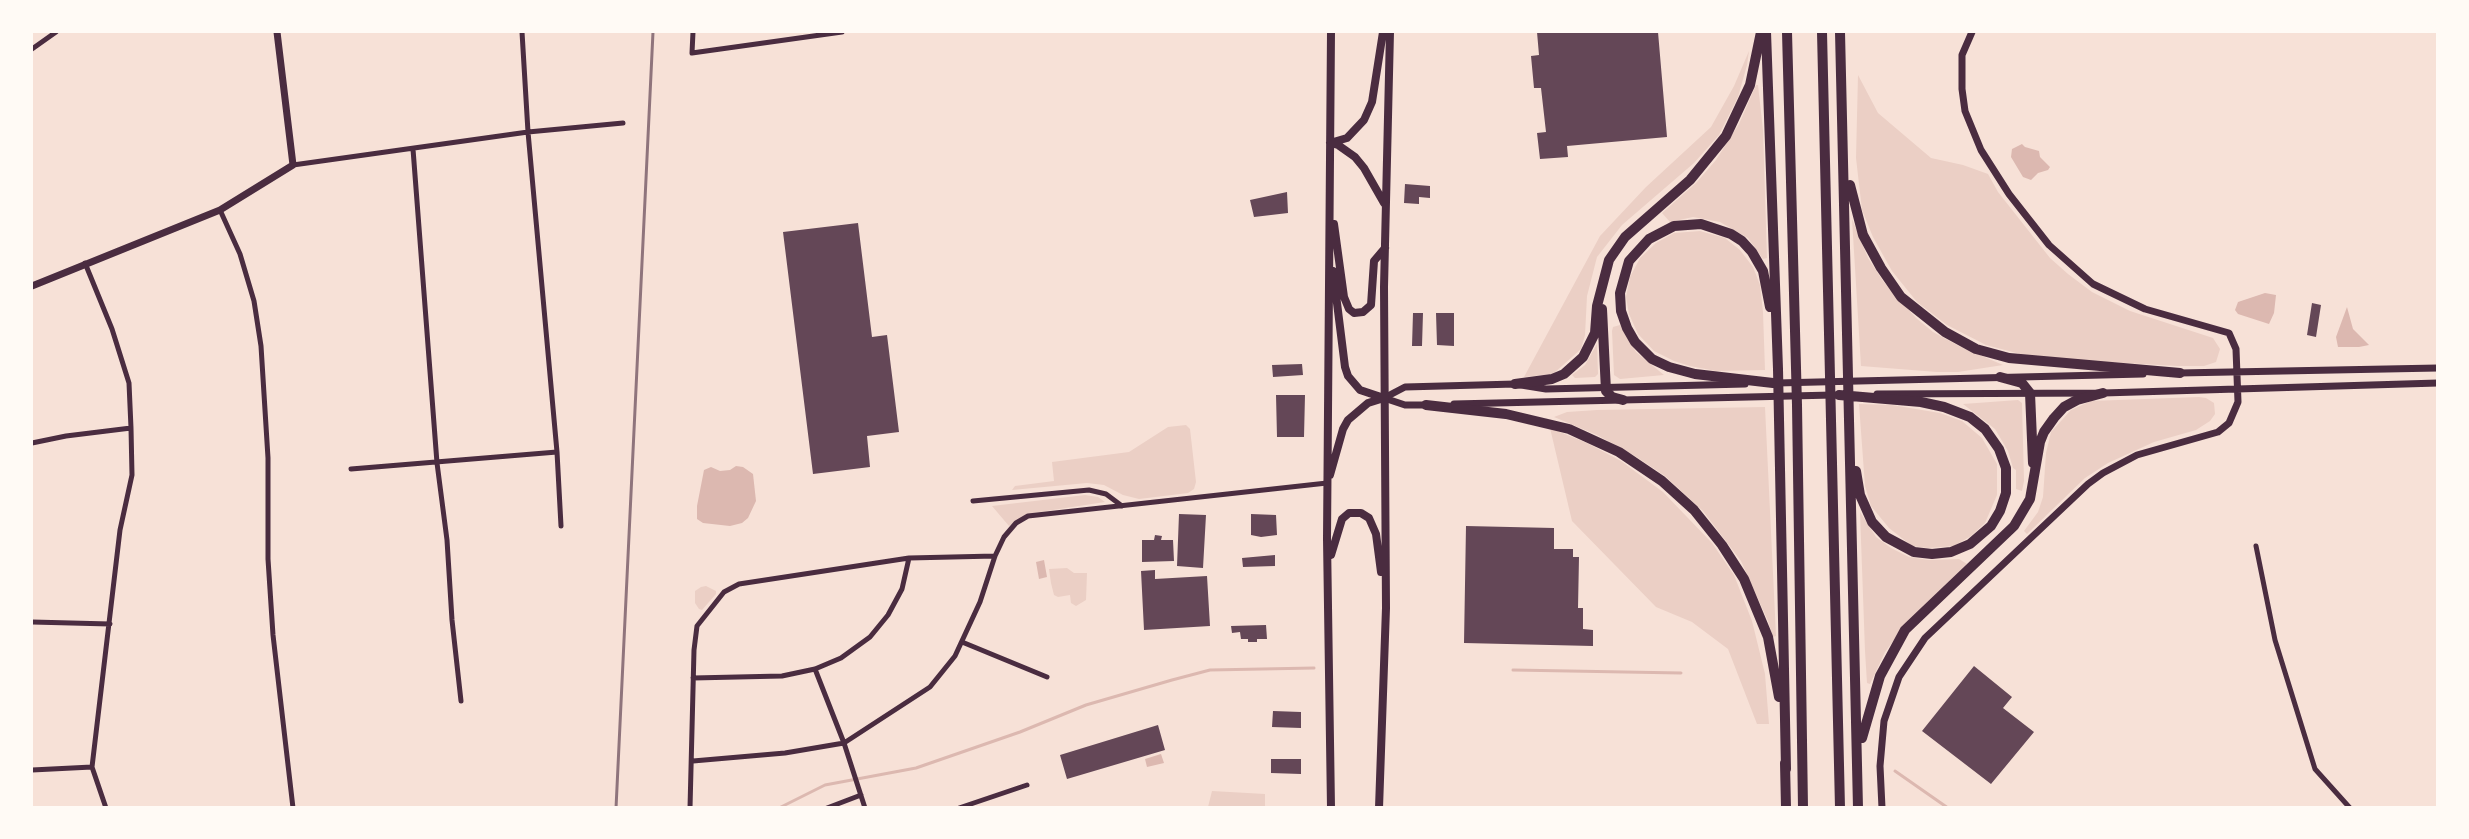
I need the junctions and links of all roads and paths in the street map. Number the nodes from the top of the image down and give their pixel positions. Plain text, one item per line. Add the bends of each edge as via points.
1 (56, 32) edge
2 (277, 32) edge
3 (522, 32) edge
4 (693, 32) edge
5 (842, 32) edge
6 (1331, 32) edge
7 (1383, 32) edge
8 (1390, 32) edge
9 (1761, 32) edge
10 (1766, 32) edge
11 (1787, 32) edge
12 (1822, 32) edge
13 (1972, 32) edge
14 (1840, 33) edge
15 (800, 34) edge
16 (32, 49) edge
17 (1842, 119) junction
18 (623, 123) dead end
19 (528, 132) junction
20 (1330, 143) junction
21 (413, 149) junction
22 (294, 165) junction
23 (1330, 194) junction
24 (1386, 206) junction
25 (220, 210) junction
26 (1329, 243) junction
27 (1385, 248) junction
28 (85, 263) junction
29 (32, 286) edge
30 (1601, 291) junction
31 (2438, 368) edge
32 (1778, 369) junction
33 (2180, 373) junction
34 (2238, 373) junction
35 (2000, 377) junction
36 (1737, 381) junction
37 (1773, 383) joint
38 (2438, 383) edge
39 (1515, 384) junction
40 (1605, 387) junction
41 (2238, 389) junction
42 (2030, 393) junction
43 (2103, 393) junction
44 (1839, 395) joint
45 (1891, 397) junction
46 (1384, 398) junction
47 (1623, 400) junction
48 (1426, 405) junction
49 (1849, 408) junction
50 (131, 428) junction
51 (32, 443) edge
52 (557, 452) junction
53 (437, 463) junction
54 (351, 469) dead end
55 (2034, 478) junction
56 (1327, 483) junction
57 (973, 501) dead end
58 (1122, 506) junction
59 (561, 525) dead end
60 (2256, 546) dead end
61 (994, 556) junction
62 (909, 558) junction
63 (1328, 567) junction
64 (1386, 608) junction
65 (32, 621) edge
66 (110, 624) junction
67 (962, 642) junction
68 (815, 669) junction
69 (1047, 677) dead end
70 (693, 678) junction
71 (461, 701) dead end
72 (844, 743) junction
73 (693, 760) junction
74 (92, 767) junction
75 (1786, 769) junction
76 (32, 770) edge
77 (1027, 785) dead end
78 (861, 795) junction
79 (106, 807) edge
80 (293, 807) edge
81 (690, 807) edge
82 (827, 807) edge
83 (865, 807) edge
84 (961, 807) edge
85 (1331, 807) edge
86 (1379, 807) edge
87 (1786, 807) edge
88 (1803, 807) edge
89 (1840, 807) edge
90 (1858, 807) edge
91 (1882, 807) edge
92 (2350, 807) edge

1 - 16 street
2 - 22 street
3 - 19 street
4 - 15 street via 692,53
5 - 15 street
6 - 20 main road
7 - 20 main road via 1372,102 1364,120 1347,138
8 - 24 main road
9 - 30 highway via 1750,85 1726,136 1690,180 1625,237 1609,260
10 - 32 highway
11 - 88 highway
12 - 89 highway
13 - 34 street via 1962,55 1965,111 1981,150 2029,220 2063,259 2114,296 2229,333 2236,349
14 - 17 highway
17 - 33 highway via 1851,195 1863,235 1901,297 1945,332 1977,349 2009,358
17 - 49 highway
18 - 19 street
19 - 21 street
19 - 52 street
20 - 23 main road
20 - 24 main road via 1347,150 1359,163
21 - 22 street
21 - 53 street
22 - 25 street
23 - 26 main road
23 - 27 main road via 1344,297 1354,313 1364,312 1371,305 1374,261
24 - 27 main road
25 - 28 street
25 - 80 street via 240,254 254,301 261,346 273,635
26 - 46 main road via 1345,367 1360,390
26 - 56 main road
27 - 46 main road
28 - 29 street
28 - 50 street via 129,383
30 - 39 highway via 1594,333 1583,357 1552,379
30 - 40 highway
31 - 34 street
32 - 36 highway via 1766,284 1752,252 1731,234 1701,224 1661,231 1638,249 1626,269 1620,302 1627,328 1635,342 1659,363
32 - 75 highway
33 - 34 street
33 - 35 street
34 - 41 street
35 - 37 street
35 - 42 highway via 2022,383
36 - 37 highway
36 - 40 street
38 - 41 street
39 - 40 street via 1546,389
39 - 46 street via 1406,387
40 - 47 highway via 1611,397
41 - 43 street
41 - 91 street via 2236,409 2224,428 2137,455 2103,473 1925,638 1899,677 1884,721
42 - 43 street
42 - 45 street
42 - 55 highway
43 - 55 highway via 2077,400 2054,418 2044,432
44 - 45 highway
44 - 47 street
45 - 49 highway via 1960,412 1978,422 1995,441 2006,468 2004,502 1991,526 1970,544 1951,552 1922,553 1903,547 1880,531 1860,495
46 - 48 street via 1405,405
46 - 56 main road via 1368,403 1348,420
46 - 64 main road
47 - 48 street
48 - 75 highway via 1506,414 1569,429 1634,461 1694,510 1735,565 1765,629 1779,697
49 - 90 highway
50 - 51 street
50 - 66 street via 132,475 120,530
52 - 53 street
52 - 59 street
53 - 54 street
53 - 71 street
55 - 90 highway via 2030,500 2014,526 1905,630 1884,668 1863,731
56 - 58 street
56 - 63 main road
57 - 58 street via 1089,490 1106,494
58 - 61 street via 1028,516 1004,537
60 - 92 street via 2274,640 2315,769
61 - 62 street
61 - 67 street
62 - 68 street via 902,589 870,637 841,658
62 - 70 street via 738,584 724,592 697,626
63 - 64 main road via 1345,515 1354,512 1366,516 1376,534
63 - 85 main road
64 - 86 main road
65 - 66 street
66 - 74 street
67 - 69 street
67 - 72 street via 956,657 930,687
68 - 70 street via 782,676
68 - 72 street
70 - 73 street
72 - 73 street via 785,753
72 - 78 street
73 - 81 street
74 - 76 street
74 - 79 street
75 - 87 highway
77 - 84 street
78 - 82 street
78 - 83 street

